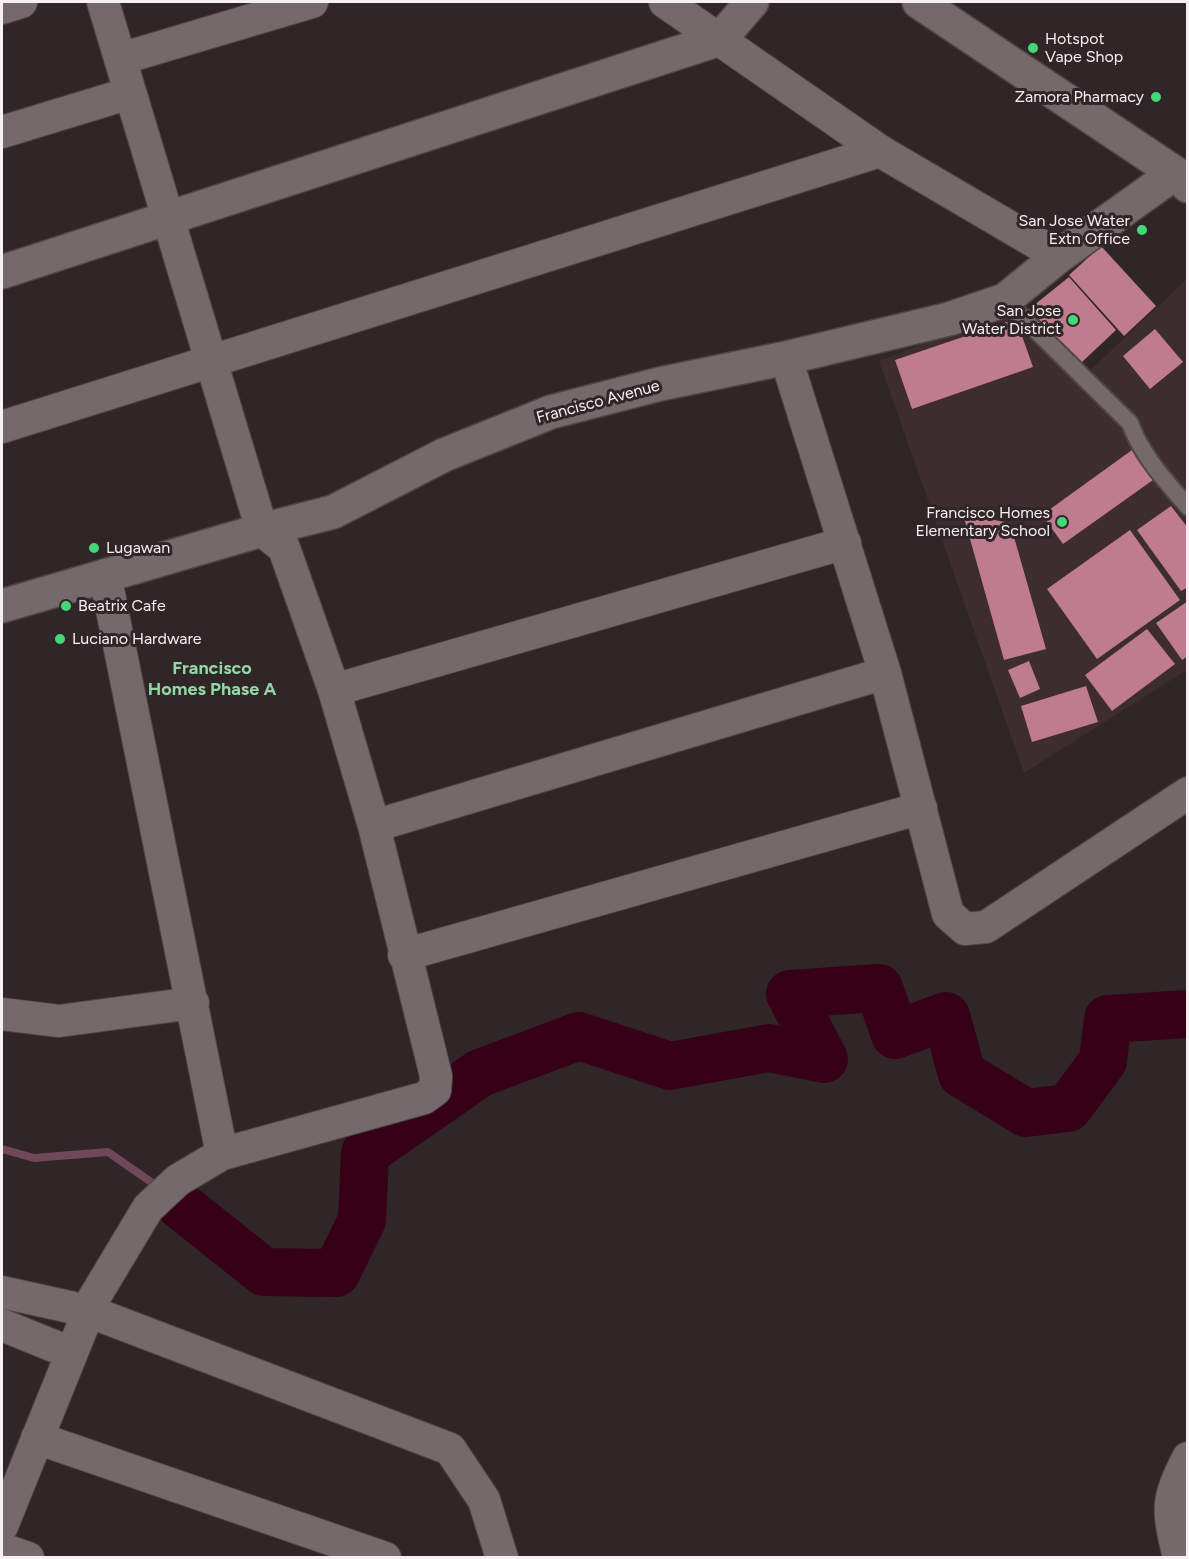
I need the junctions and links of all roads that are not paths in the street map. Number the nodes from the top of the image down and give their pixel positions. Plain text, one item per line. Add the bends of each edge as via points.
1 (21, 2) edge
2 (103, 2) edge
3 (312, 2) edge
4 (665, 2) edge
5 (752, 2) edge
6 (919, 2) edge
7 (2, 8) edge
8 (720, 39) junction
9 (120, 59) junction
10 (130, 93) junction
11 (2, 132) edge
12 (880, 151) junction
13 (1183, 172) edge
14 (167, 219) junction
15 (1059, 256) junction
16 (2, 272) edge
17 (1005, 300) junction
18 (786, 358) junction
19 (212, 361) junction
20 (2, 427) edge
21 (1188, 507) edge
22 (262, 530) junction
23 (845, 543) junction
24 (105, 575) junction
25 (2, 606) edge
26 (885, 673) junction
27 (334, 690) junction
28 (1188, 793) edge
29 (921, 808) junction
30 (374, 826) junction
31 (404, 955) junction
32 (193, 1003) junction
33 (2, 1014) edge
34 (222, 1154) junction
35 (2, 1292) edge
36 (88, 1311) junction
37 (2, 1325) edge
38 (70, 1353) junction
39 (37, 1438) junction
40 (1188, 1458) edge
41 (1178, 1510) edge
42 (2, 1526) edge
43 (2, 1549) edge
44 (28, 1557) edge
45 (385, 1557) edge
46 (502, 1557) edge
47 (1179, 1557) edge

1 - 7 street
2 - 9 street
3 - 9 street
4 - 8 street
5 - 8 street
6 - 13 street
8 - 12 street
8 - 14 street
9 - 10 street
10 - 11 street
10 - 14 street
12 - 15 street
12 - 19 street
13 - 15 street, Francisco Avenue
14 - 16 street
14 - 19 street
15 - 17 street, Francisco Avenue
17 - 18 street, Francisco Avenue via 949,319
17 - 21 lane via 1130,423 1154,468
18 - 22 street, Francisco Avenue via 550,412 444,455 333,512
18 - 23 street
19 - 20 street
19 - 22 street
22 - 24 street, Francisco Avenue
22 - 27 street via 284,548
23 - 26 street
23 - 27 street
24 - 25 street, Francisco Avenue
24 - 32 street
26 - 29 street
26 - 30 street
27 - 30 street
28 - 29 street via 986,927 965,929 948,914
29 - 31 street
30 - 31 street
31 - 34 street via 436,1077 435,1090 424,1098
32 - 33 street via 59,1021
32 - 34 street
34 - 36 street via 178,1180 148,1208
35 - 36 street
36 - 38 street
36 - 46 street via 450,1449 484,1500
37 - 38 street
38 - 39 street
39 - 42 street
39 - 45 street
40 - 41 street via 1173,1486
41 - 47 street
43 - 44 street

